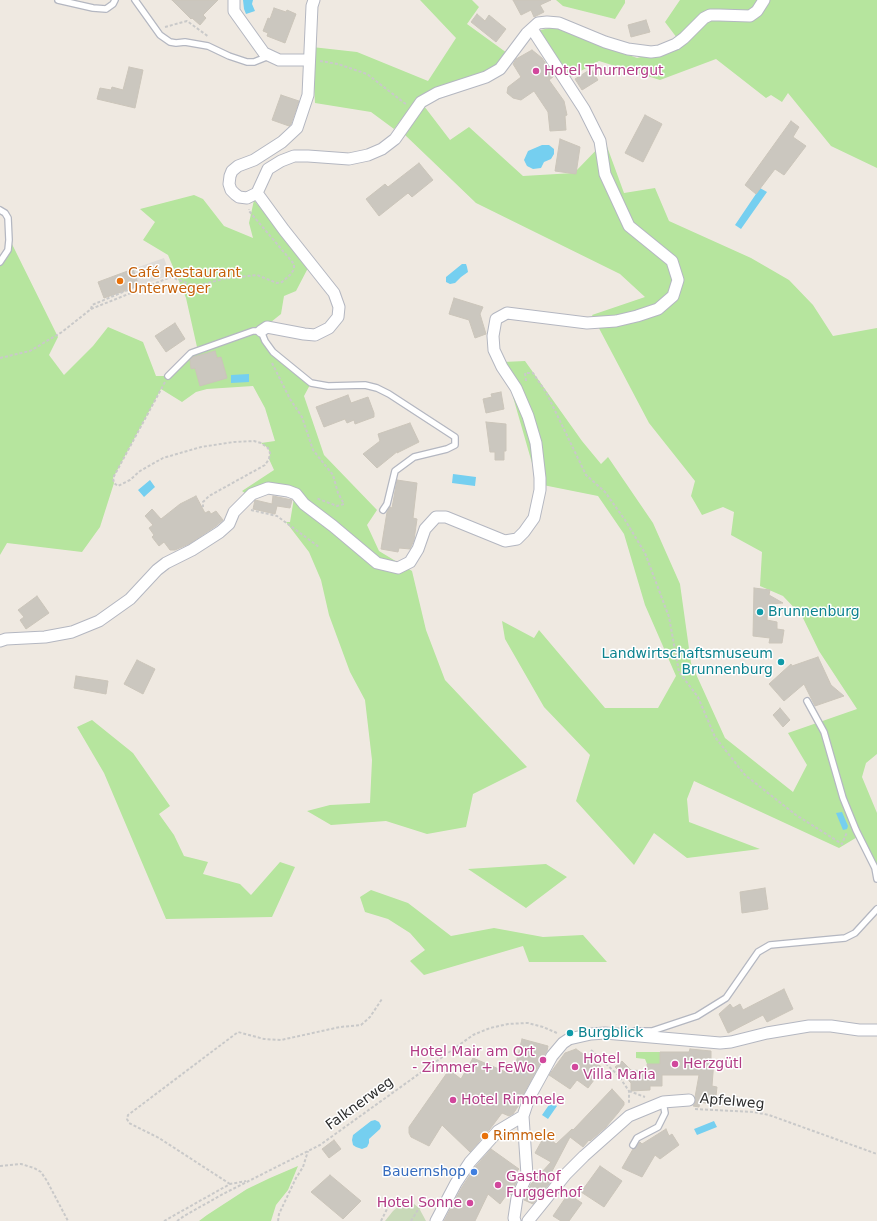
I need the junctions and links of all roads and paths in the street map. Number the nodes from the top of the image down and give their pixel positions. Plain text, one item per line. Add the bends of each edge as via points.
1 (58, 0) edge
2 (115, 0) edge
3 (135, 0) edge
4 (234, 0) edge
5 (314, 0) edge
6 (764, 0) edge
7 (162, 22) dead end
8 (532, 29) junction
9 (212, 39) dead end
10 (269, 56) junction
11 (309, 60) junction
12 (412, 113) junction
13 (252, 196) junction
14 (0, 210) edge
15 (0, 262) edge
16 (140, 286) dead end
17 (92, 310) junction
18 (257, 331) junction
19 (269, 357) dead end
20 (0, 358) edge
21 (168, 376) joint
22 (528, 387) dead end
23 (296, 494) junction
24 (203, 507) dead end
25 (382, 510) dead end
26 (234, 512) junction
27 (319, 547) dead end
28 (0, 640) edge
29 (807, 701) dead end
30 (847, 831) dead end
31 (877, 879) edge
32 (877, 909) edge
33 (382, 999) dead end
34 (877, 1030) edge
35 (610, 1033) junction
36 (569, 1039) junction
37 (591, 1050) dead end
38 (507, 1066) dead end
39 (538, 1080) junction
40 (629, 1091) junction
41 (663, 1102) junction
42 (690, 1104) joint
43 (523, 1116) junction
44 (629, 1116) junction
45 (633, 1145) dead end
46 (308, 1151) junction
47 (877, 1154) edge
48 (0, 1166) edge
49 (249, 1181) junction
50 (230, 1184) junction
51 (389, 1205) dead end
52 (424, 1205) dead end
53 (68, 1221) edge
54 (164, 1221) edge
55 (177, 1221) edge
56 (278, 1221) edge
57 (381, 1221) edge
58 (411, 1221) edge
59 (436, 1221) edge
60 (515, 1221) edge
61 (528, 1221) edge

1 - 2 lane via 106,9
3 - 10 lane via 160,35 170,42 208,46 247,62
4 - 10 street via 234,11 264,53
5 - 11 street
6 - 8 street via 750,16 710,15 676,44 659,51 643,52 628,49 559,23 538,23
7 - 9 path via 166,27 187,21
8 - 12 street via 500,69 486,77 437,93 421,102
8 - 23 street via 584,109 600,141 605,174 629,226 672,261 678,280 673,296 658,309 616,321 587,323 508,313 496,319 494,350 516,388 528,416 536,442 540,478 534,518 517,539 505,541 446,517 436,517 424,529 418,549 410,562 398,568 377,563 304,504
10 - 11 street via 279,60
11 - 12 path via 338,64 367,74
11 - 13 street via 308,95 297,128 282,142 232,171 229,184 231,190 239,198
12 - 13 street via 395,139 382,149 349,159 294,156 268,169
13 - 17 path via 249,211 294,264 288,278 277,283 257,275 200,285 171,277
13 - 18 street via 284,230 334,292 339,307 338,317 329,328 315,335 267,327
14 - 15 lane via 5,212 8,218 9,240 8,250
16 - 17 path via 92,305
17 - 20 path via 30,351
18 - 21 lane via 191,353
18 - 25 lane via 273,352 310,383 328,386 364,385 377,388 455,437 455,445 414,457 395,471 387,504
19 - 23 path via 290,399 302,416 313,450 333,475 344,504 337,506 304,494
21 - 24 path via 113,478 114,483 118,486 130,480 163,458 201,447 254,441 268,448 270,454 265,465 209,496 203,502
22 - 30 path via 524,373 533,373 547,394 586,475 605,492 626,520 645,553 668,617 680,672 698,697 715,737 745,775 796,815 842,844
23 - 26 street via 268,488 252,494
26 - 27 path via 248,509 277,516
26 - 28 street via 229,524 220,532 166,563 130,599 99,621 72,632
29 - 31 lane via 824,732 843,798 875,868
32 - 35 lane via 855,932 845,938 770,945 758,952 726,998 697,1016 652,1031
33 - 50 path via 361,1026 340,1027 281,1040 264,1039 238,1032 128,1115 129,1123 159,1138
34 - 35 street via 809,1026 720,1043
35 - 36 street
36 - 39 street via 552,1056
36 - 46 path, Falknerweg via 528,1023 508,1024 472,1035 320,1145
37 - 40 path via 611,1067
38 - 39 path via 513,1071
39 - 43 street via 528,1098
40 - 41 path
40 - 44 path
41 - 42 street
41 - 44 street
41 - 45 lane via 665,1114 658,1127 637,1138
42 - 47 path, Apfelweg via 720,1111 770,1115
43 - 59 street via 498,1131 470,1162
43 - 60 street via 527,1175 517,1198
44 - 61 street via 566,1174
46 - 49 path, Falknerweg
46 - 56 path
48 - 53 path via 21,1164 40,1172
49 - 50 path
49 - 55 path, Falknerweg
50 - 54 path
51 - 57 path
52 - 58 path

